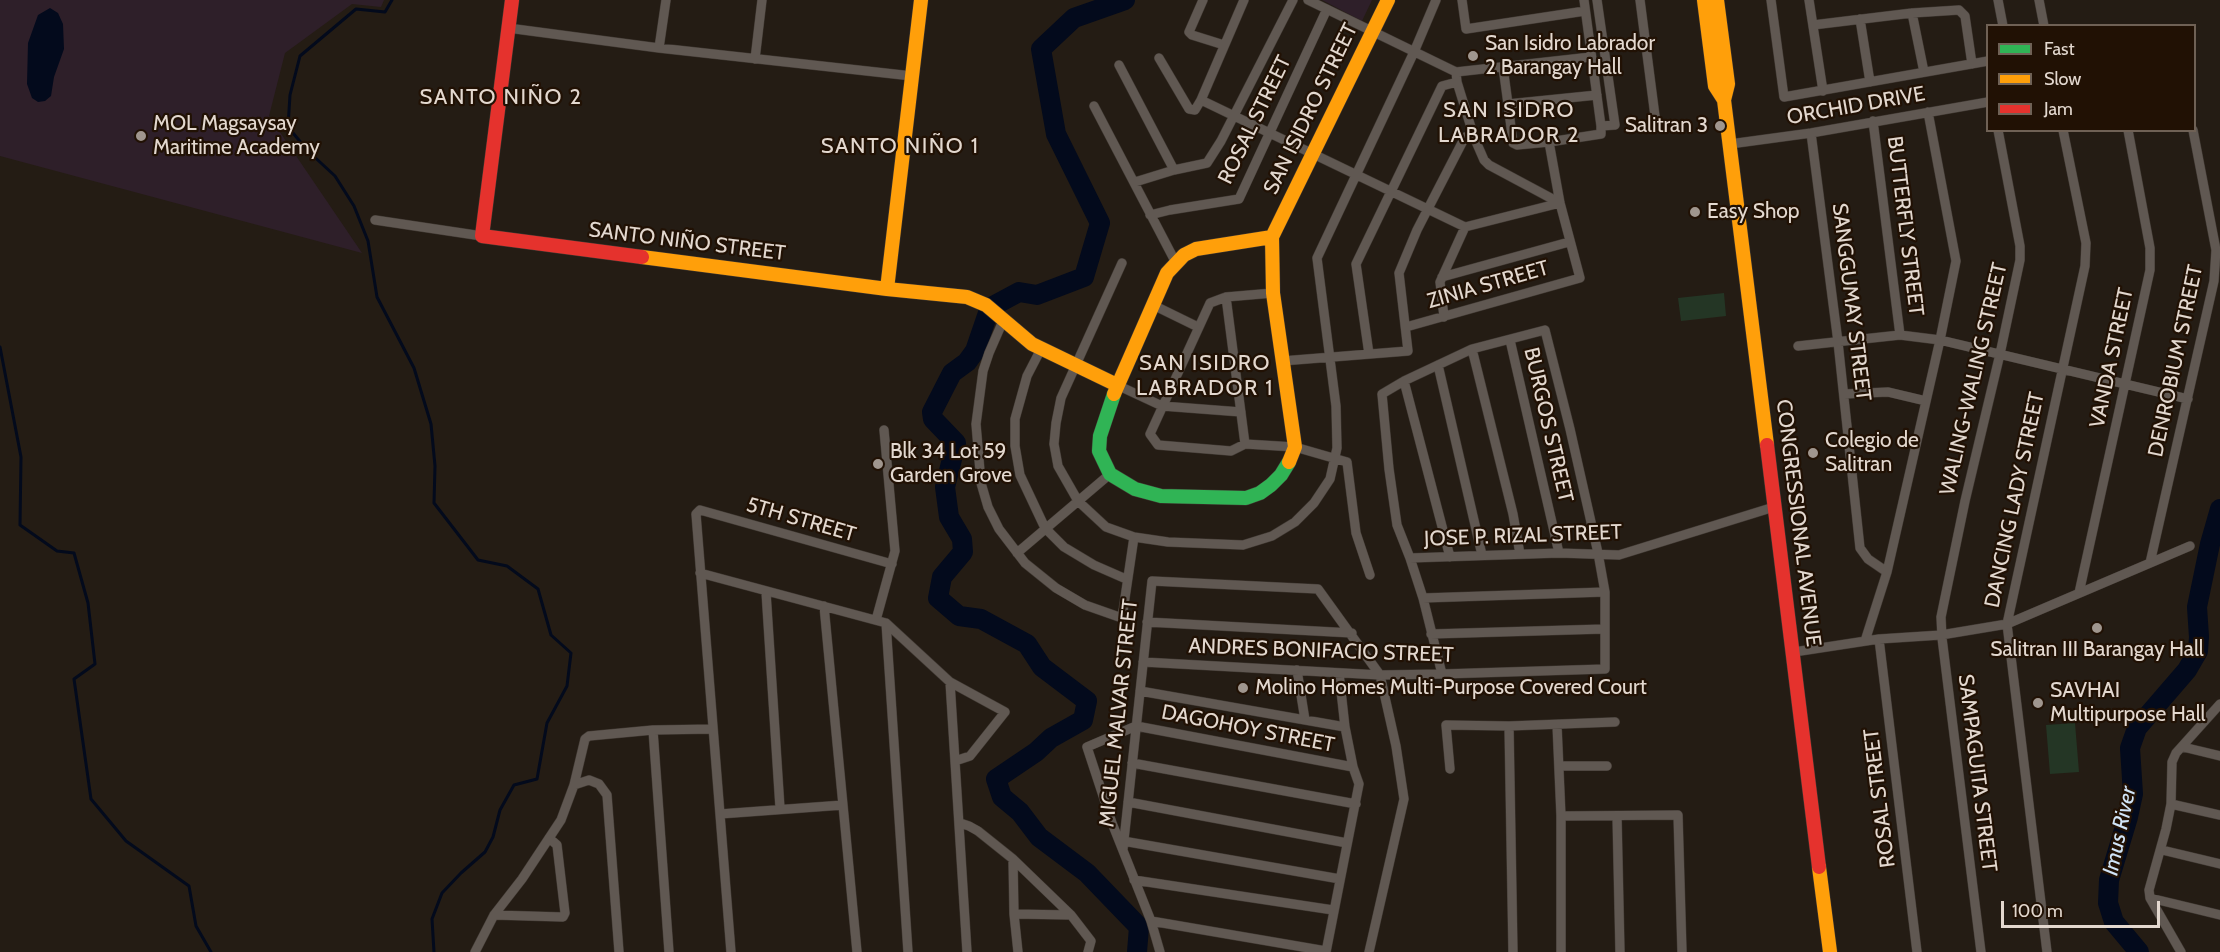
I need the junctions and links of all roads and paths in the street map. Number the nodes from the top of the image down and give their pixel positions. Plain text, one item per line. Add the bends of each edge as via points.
1 (512, 0) edge
2 (666, 0) edge
3 (762, 0) edge
4 (921, 0) edge
5 (1203, 0) edge
6 (1244, 0) edge
7 (1293, 0) edge
8 (1308, 0) edge
9 (1388, 0) edge
10 (1436, 0) edge
11 (1462, 0) edge
12 (1584, 0) edge
13 (1597, 0) edge
14 (1640, 0) edge
15 (1704, 0) edge
16 (1717, 0) edge
17 (1771, 0) edge
18 (1809, 0) edge
19 (1998, 0) edge
20 (2039, 0) edge
21 (1327, 9) junction
22 (1585, 11) junction
23 (1912, 13) junction
24 (1860, 19) junction
25 (2003, 24) edge
26 (2044, 24) edge
27 (1813, 25) junction
28 (508, 28) junction
29 (1373, 31) junction
30 (1224, 45) junction
31 (659, 48) junction
32 (1414, 51) junction
33 (1592, 57) junction
34 (1159, 58) dead end
35 (755, 59) junction
36 (1986, 61) edge
37 (1119, 64) dead end
38 (1972, 64) junction
39 (1503, 67) junction
40 (1924, 72) junction
41 (912, 76) junction
42 (1457, 77) junction
43 (1870, 82) junction
44 (1823, 91) junction
45 (1597, 95) junction
46 (1201, 100) junction
47 (1724, 100) junction
48 (1986, 102) edge
49 (1508, 104) junction
50 (1094, 106) dead end
51 (1928, 112) junction
52 (1234, 116) junction
53 (1655, 116) dead end
54 (1873, 121) junction
55 (1601, 126) junction
56 (1998, 132) edge
57 (2063, 132) edge
58 (2128, 132) edge
59 (2193, 132) edge
60 (1269, 133) junction
61 (1811, 133) junction
62 (1474, 137) junction
63 (1550, 142) junction
64 (1730, 144) junction
65 (1312, 154) junction
66 (1174, 170) junction
67 (1356, 175) junction
68 (1135, 182) junction
69 (1391, 192) junction
70 (1560, 203) junction
71 (1428, 209) junction
72 (1150, 215) junction
73 (375, 220) dead end
74 (1465, 227) junction
75 (482, 236) junction
76 (1272, 237) junction
77 (1569, 242) junction
78 (1122, 263) dead end
79 (1176, 263) junction
80 (1442, 277) junction
81 (887, 289) junction
82 (1273, 293) junction
83 (1226, 297) junction
84 (1153, 305) junction
85 (1444, 316) junction
86 (1002, 319) junction
87 (1198, 327) junction
88 (1406, 327) junction
89 (1900, 335) junction
90 (1510, 340) junction
91 (1940, 340) junction
92 (1838, 342) junction
93 (1798, 346) dead end
94 (1041, 349) junction
95 (1472, 349) junction
96 (1369, 354) junction
97 (2000, 354) junction
98 (1330, 357) junction
99 (1282, 362) junction
100 (1438, 365) junction
101 (1075, 366) junction
102 (2063, 369) junction
103 (1404, 381) junction
104 (1117, 385) junction
105 (2125, 385) junction
106 (1844, 394) junction
107 (2188, 399) junction
108 (1926, 400) junction
109 (1162, 406) junction
110 (1241, 412) junction
111 (884, 430) dead end
112 (1245, 444) junction
113 (1295, 447) junction
114 (1334, 457) junction
115 (1110, 474) junction
116 (1078, 501) junction
117 (1774, 507) junction
118 (1045, 528) junction
119 (1134, 537) junction
120 (2190, 546) dead end
121 (1559, 552) junction
122 (1017, 553) junction
123 (1598, 553) junction
124 (1520, 554) junction
125 (1482, 555) junction
126 (1450, 557) junction
127 (1410, 558) junction
128 (2150, 563) junction
129 (892, 564) junction
130 (1887, 572) junction
131 (700, 573) junction
132 (1370, 575) dead end
133 (1126, 579) junction
134 (766, 592) junction
135 (1605, 592) junction
136 (2079, 592) junction
137 (1423, 598) junction
138 (824, 606) junction
139 (876, 620) junction
140 (1147, 622) junction
141 (886, 623) junction
142 (2007, 624) junction
143 (1604, 629) junction
144 (1352, 633) junction
145 (1431, 634) junction
146 (1941, 635) junction
147 (1879, 639) junction
148 (1865, 641) junction
149 (1794, 652) junction
150 (1143, 662) junction
151 (1297, 670) junction
152 (1339, 673) junction
153 (1442, 674) junction
154 (1380, 675) junction
155 (950, 682) junction
156 (1140, 691) junction
157 (2220, 704) edge
158 (1305, 720) junction
159 (1615, 722) dead end
160 (1557, 725) junction
161 (1136, 726) junction
162 (1509, 726) junction
163 (1345, 727) junction
164 (713, 729) junction
165 (653, 730) junction
166 (2182, 747) junction
167 (2220, 756) edge
168 (955, 761) junction
169 (1132, 763) junction
170 (1559, 766) junction
171 (1606, 766) dead end
172 (1353, 767) junction
173 (1450, 769) dead end
174 (574, 785) junction
175 (1128, 802) junction
176 (1356, 804) junction
177 (2171, 804) junction
178 (843, 805) junction
179 (780, 808) junction
180 (720, 814) junction
181 (2220, 815) edge
182 (1561, 816) junction
183 (1617, 816) junction
184 (960, 823) junction
185 (549, 838) junction
186 (1347, 843) junction
187 (1123, 845) junction
188 (2162, 850) junction
189 (1013, 859) junction
190 (2220, 864) edge
191 (1340, 879) junction
192 (1134, 880) junction
193 (2150, 898) junction
194 (1333, 910) junction
195 (1014, 914) junction
196 (494, 915) junction
197 (1071, 915) junction
198 (2220, 915) edge
199 (1151, 921) junction
200 (1326, 951) edge
201 (475, 952) edge
202 (619, 952) edge
203 (669, 952) edge
204 (731, 952) edge
205 (856, 952) edge
206 (908, 952) edge
207 (967, 952) edge
208 (1018, 952) edge
209 (1088, 952) edge
210 (1160, 952) edge
211 (1369, 952) edge
212 (1513, 952) edge
213 (1561, 952) edge
214 (1620, 952) edge
215 (1682, 952) edge
216 (1830, 952) edge
217 (1917, 952) edge
218 (1981, 952) edge
219 (2047, 952) edge
220 (2181, 952) edge

1 - 28 street
2 - 31 street
3 - 35 street
4 - 41 street
5 - 30 street via 1189,32
6 - 30 street
7 - 52 street
8 - 21 street
9 - 29 street, SAN ISIDRO STREET
10 - 32 street
11 - 22 street via 1466,29
12 - 22 street
13 - 55 street via 1614,125
14 - 53 street
15 - 47 street, CONGRESSIONAL AVENUE via 1715,86
16 - 47 street, CONGRESSIONAL AVENUE via 1728,84
17 - 44 street via 1784,98
18 - 27 street
19 - 25 street
20 - 26 street
21 - 29 street
21 - 60 street, ROSAL STREET
22 - 33 street
23 - 24 street
23 - 38 street via 1959,10 1965,16
23 - 40 street
24 - 27 street
24 - 43 street
27 - 44 street
28 - 31 street
28 - 75 street
29 - 32 street
29 - 65 street, SAN ISIDRO STREET
30 - 46 street
31 - 35 street
32 - 42 street
32 - 67 street
33 - 39 street
33 - 45 street
34 - 46 street via 1189,109 1195,110
35 - 41 street
36 - 38 street
37 - 66 street
38 - 40 street
39 - 42 street
39 - 49 street
40 - 43 street
41 - 81 street
42 - 62 street
42 - 69 street via 1442,86
43 - 44 street
45 - 49 street
45 - 55 street
46 - 52 street
47 - 64 street, CONGRESSIONAL AVENUE
48 - 51 street, ORCHID DRIVE
49 - 63 street via 1513,143
50 - 68 street
51 - 54 street, ORCHID DRIVE
51 - 91 street via 1956,261
52 - 60 street
52 - 66 street via 1207,163
54 - 61 street, ORCHID DRIVE
54 - 89 street, BUTTERFLY STREET
55 - 63 street via 1601,134
56 - 97 street, WALING-WALING STREET via 2020,246
57 - 102 street, DANCING LADY STREET via 2086,243 2085,266
58 - 105 street, VANDA STREET via 2150,248 2150,270
59 - 107 street, DENROBIUM STREET via 2216,250 2214,281
60 - 65 street
60 - 72 street, ROSAL STREET via 1239,199
61 - 64 street, ORCHID DRIVE
61 - 92 street, SANGGUMAY STREET
62 - 70 street via 1489,165
62 - 71 street, ZINIA STREET via 1465,137
63 - 70 street
64 - 117 street, CONGRESSIONAL AVENUE
65 - 67 street
65 - 76 street, SAN ISIDRO STREET
66 - 68 street
67 - 69 street
67 - 98 street via 1317,258
68 - 72 street
69 - 71 street
69 - 96 street via 1356,264
70 - 74 street
70 - 77 street
71 - 74 street
71 - 88 street, ZINIA STREET via 1399,273
72 - 79 street
73 - 75 street
74 - 80 street
75 - 81 street, SANTO NIÑO STREET
76 - 79 street via 1196,249
76 - 82 street
77 - 80 street
77 - 85 street, ZINIA STREET via 1580,278
78 - 101 street
79 - 84 street via 1167,273
80 - 85 street
81 - 86 street, SANTO NIÑO STREET via 967,297 986,305
82 - 83 street
82 - 99 street
83 - 87 street via 1210,303
83 - 110 street
84 - 87 street
84 - 104 street
85 - 88 street, ZINIA STREET
86 - 94 street
86 - 122 street via 983,371 977,448 988,507
87 - 109 street
88 - 96 street, ZINIA STREET via 1408,351
89 - 91 street
89 - 92 street
90 - 95 street
90 - 121 street, BURGOS STREET
90 - 123 street via 1545,330
91 - 97 street
91 - 108 street
92 - 93 street
92 - 106 street, SANGGUMAY STREET
94 - 101 street
94 - 118 street via 1018,402 1015,446 1020,475
95 - 100 street
95 - 124 street
96 - 98 street
97 - 102 street
97 - 146 street, WALING-WALING STREET via 1965,501 1941,617
98 - 99 street
98 - 114 street via 1336,406
99 - 113 street
100 - 103 street
100 - 125 street
101 - 104 street
101 - 116 street via 1061,398 1054,444 1058,465
102 - 105 street
102 - 142 street, DANCING LADY STREET
103 - 126 street
103 - 127 street via 1382,397 1397,525
104 - 109 street
104 - 115 street via 1100,436 1099,451
105 - 107 street
105 - 136 street, VANDA STREET
106 - 108 street via 1888,393
106 - 130 street, SANGGUMAY STREET via 1860,548
107 - 128 street, DENROBIUM STREET
108 - 130 street
109 - 110 street
109 - 112 street via 1150,434 1158,445 1231,451
110 - 112 street
111 - 129 street via 895,551
112 - 113 street
113 - 114 street
113 - 115 street via 1281,475 1260,493 1246,498 1161,496 1135,489
114 - 119 street via 1330,479 1314,503 1272,537 1243,546
114 - 132 street via 1347,462 1356,533
115 - 116 street
116 - 118 street
116 - 119 street via 1106,527
117 - 123 street, JOSE P. RIZAL STREET via 1618,555
117 - 149 street, CONGRESSIONAL AVENUE
118 - 122 street
118 - 133 street via 1064,547 1094,566
119 - 133 street
120 - 128 street
121 - 123 street, JOSE P. RIZAL STREET
121 - 124 street, JOSE P. RIZAL STREET
122 - 133 street via 1056,588 1122,618
123 - 135 street
124 - 125 street, JOSE P. RIZAL STREET
125 - 126 street, JOSE P. RIZAL STREET
126 - 127 street, JOSE P. RIZAL STREET
127 - 137 street
128 - 136 street
129 - 131 street, 5TH STREET via 700,510 695,519
129 - 139 street
130 - 148 street
131 - 134 street
131 - 164 street
134 - 138 street
134 - 179 street
135 - 137 street
135 - 143 street
136 - 142 street
137 - 145 street
138 - 139 street
138 - 178 street
139 - 141 street
140 - 144 street
140 - 144 street, MIGUEL MALVAR STREET via 1152,581 1318,589
140 - 150 street, MIGUEL MALVAR STREET
141 - 155 street
141 - 206 street
142 - 146 street
142 - 219 street, DANCING LADY STREET
143 - 145 street
143 - 153 street, ANDRES BONIFACIO STREET via 1605,669
144 - 154 street
145 - 153 street
146 - 147 street
146 - 218 street, SAMPAGUITA STREET
147 - 148 street
147 - 217 street, ROSAL STREET
148 - 149 street
149 - 216 street, CONGRESSIONAL AVENUE
150 - 151 street, ANDRES BONIFACIO STREET
150 - 156 street, MIGUEL MALVAR STREET
151 - 152 street, ANDRES BONIFACIO STREET
151 - 158 street
152 - 154 street, ANDRES BONIFACIO STREET
152 - 163 street
153 - 154 street, ANDRES BONIFACIO STREET
154 - 211 street via 1404,799
155 - 168 street
155 - 168 street via 1005,712 970,756
156 - 158 street
156 - 161 street, MIGUEL MALVAR STREET
157 - 166 street
158 - 163 street
159 - 160 street
160 - 162 street
160 - 170 street
161 - 169 street, MIGUEL MALVAR STREET
161 - 172 street, DAGOHOY STREET
161 - 187 street via 1087,747
162 - 173 street via 1446,725
162 - 212 street
163 - 172 street
164 - 165 street
164 - 180 street
165 - 174 street via 589,736
165 - 203 street
166 - 167 street
166 - 177 street via 2172,762
168 - 184 street
169 - 175 street, MIGUEL MALVAR STREET
169 - 176 street
170 - 171 street
170 - 182 street
172 - 176 street via 1359,784
174 - 185 street via 561,820
174 - 202 street via 589,780 599,784 607,795
175 - 186 street
175 - 187 street, MIGUEL MALVAR STREET
176 - 186 street
177 - 181 street
177 - 188 street
178 - 179 street
178 - 205 street
179 - 180 street
180 - 204 street
182 - 183 street
182 - 213 street
183 - 214 street
183 - 215 street via 1678,815
184 - 189 street via 978,831
184 - 207 street
185 - 196 street
185 - 196 street via 557,844 563,917
186 - 191 street
187 - 191 street
187 - 192 street
188 - 190 street
188 - 193 street
189 - 195 street
189 - 197 street
191 - 194 street
192 - 194 street
192 - 199 street
193 - 198 street
193 - 220 street
194 - 200 street
195 - 197 street
195 - 208 street
196 - 201 street
197 - 209 street via 1091,941
199 - 200 street
199 - 210 street

